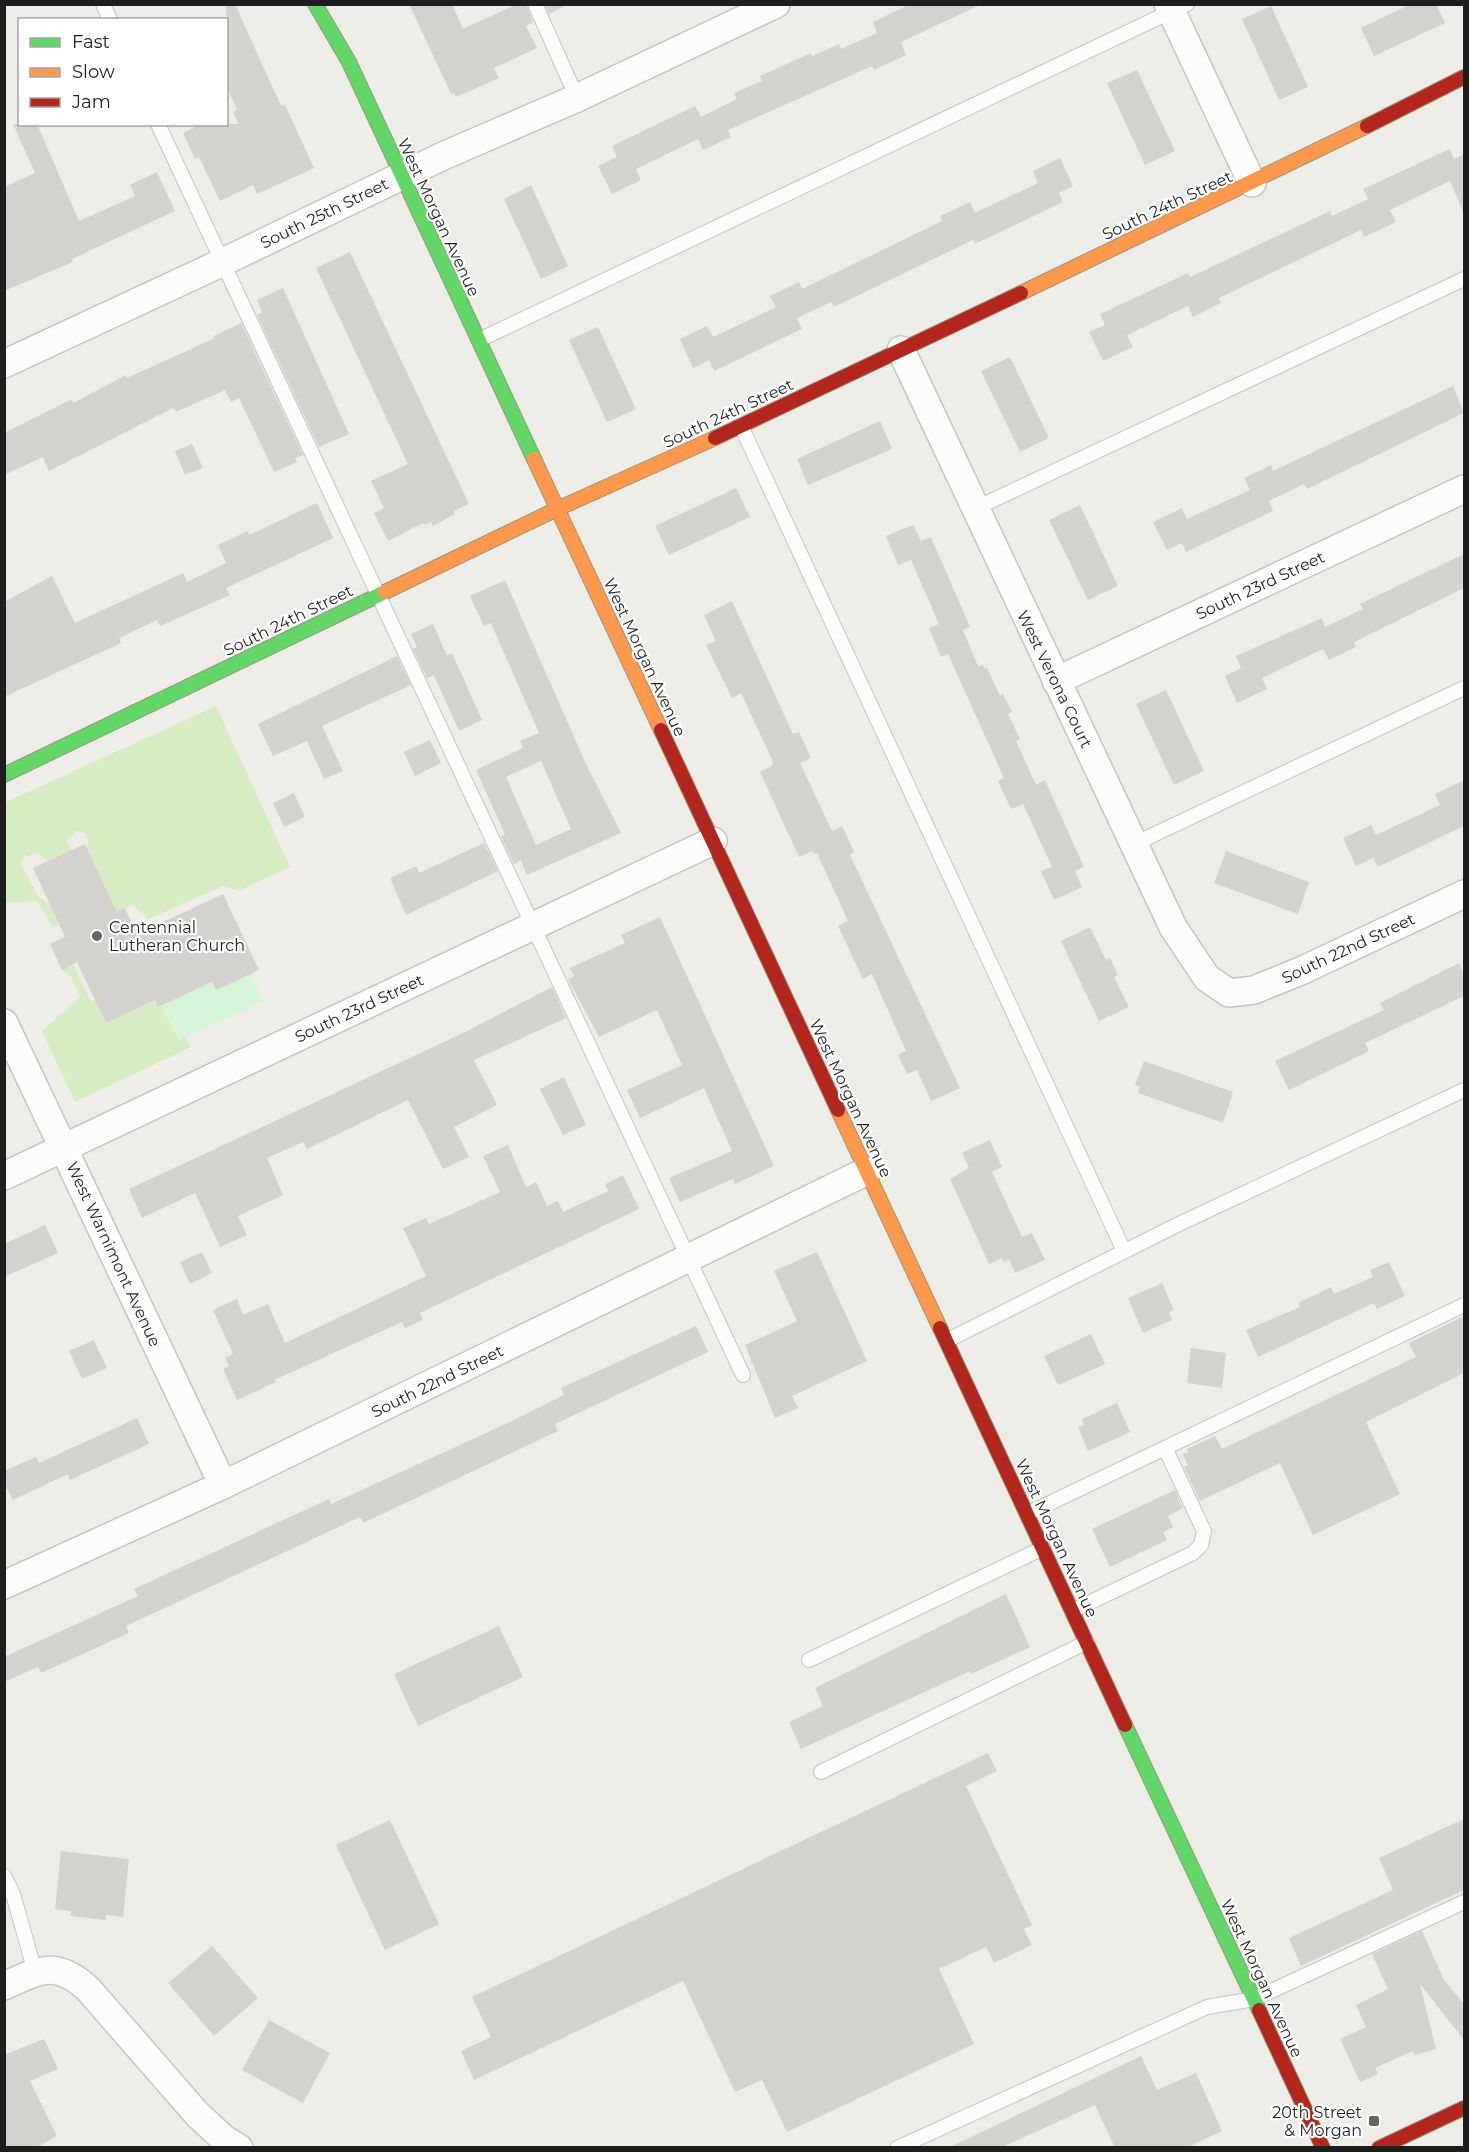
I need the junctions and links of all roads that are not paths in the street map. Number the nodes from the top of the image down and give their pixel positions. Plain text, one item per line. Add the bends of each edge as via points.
1 (103, 4) edge
2 (315, 4) edge
3 (329, 4) edge
4 (535, 4) edge
5 (776, 4) edge
6 (1175, 7) edge
7 (109, 18) edge
8 (349, 62) junction
9 (1464, 77) edge
10 (578, 98) junction
11 (159, 126) edge
12 (402, 175) junction
13 (1252, 183) junction
14 (221, 263) junction
15 (1464, 279) edge
16 (478, 340) junction
17 (901, 350) junction
18 (4, 364) edge
19 (741, 426) junction
20 (1464, 489) edge
21 (558, 509) junction
22 (974, 509) junction
23 (378, 595) junction
24 (1056, 681) junction
25 (1464, 688) edge
26 (4, 775) edge
27 (713, 841) junction
28 (1134, 844) junction
29 (1464, 894) edge
30 (532, 926) junction
31 (1229, 993) joint
32 (4, 1023) edge
33 (1464, 1090) edge
34 (64, 1147) junction
35 (867, 1171) junction
36 (4, 1176) edge
37 (1124, 1251) junction
38 (688, 1258) junction
39 (1464, 1305) edge
40 (946, 1341) junction
41 (743, 1375) dead end
42 (1165, 1448) junction
43 (223, 1485) junction
44 (1027, 1514) junction
45 (1043, 1548) junction
46 (4, 1586) edge
47 (1072, 1611) junction
48 (1087, 1642) junction
49 (809, 1660) dead end
50 (821, 1772) dead end
51 (4, 1876) edge
52 (1464, 1902) edge
53 (47, 1971) junction
54 (4, 1986) edge
55 (1254, 1999) junction
56 (1464, 2108) edge
57 (1396, 2144) edge
58 (239, 2148) edge
59 (897, 2148) edge
60 (1323, 2148) edge
61 (1379, 2148) edge

1 - 7 lane
2 - 8 street, West Morgan Avenue
3 - 8 street, West Morgan Avenue
4 - 10 lane
5 - 10 street, South 25th Street
6 - 13 street
6 - 16 lane
8 - 12 street, West Morgan Avenue
9 - 13 street, South 24th Street
10 - 12 street, South 25th Street
11 - 14 lane
12 - 14 street, South 25th Street
12 - 16 street, West Morgan Avenue
13 - 17 street, South 24th Street
14 - 18 street, South 25th Street
14 - 23 lane
15 - 22 lane
16 - 21 street, West Morgan Avenue
17 - 19 street, South 24th Street
17 - 22 street, West Verona Court
19 - 21 street, South 24th Street
19 - 37 lane
20 - 24 street, South 23rd Street
21 - 23 street, South 24th Street
21 - 27 street, West Morgan Avenue
22 - 24 street, West Verona Court
23 - 26 street, South 24th Street
23 - 30 lane
24 - 28 street, West Verona Court
25 - 28 lane
27 - 30 street, South 23rd Street
27 - 35 street, West Morgan Avenue
28 - 31 street, West Verona Court via 1179,938 1207,978
29 - 31 street, South 22nd Street via 1303,970 1254,990
30 - 34 street, South 23rd Street
30 - 38 lane
32 - 34 street, West Warnimont Avenue
33 - 37 lane
34 - 36 street, South 23rd Street
34 - 43 street, West Warnimont Avenue
35 - 38 street, South 22nd Street
35 - 40 street, West Morgan Avenue
37 - 40 lane
38 - 41 lane
38 - 43 street, South 22nd Street
39 - 42 lane
40 - 44 street, West Morgan Avenue
42 - 44 lane
42 - 47 lane via 1204,1531 1201,1545 1147,1577
43 - 46 street, South 22nd Street
44 - 45 street, West Morgan Avenue
45 - 47 street, West Morgan Avenue
45 - 49 lane
47 - 48 street, West Morgan Avenue
48 - 50 lane
48 - 55 street, West Morgan Avenue
51 - 53 lane
52 - 55 lane
53 - 54 street
53 - 58 street via 73,1975 197,2114
55 - 59 lane via 1207,2007
55 - 60 street, West Morgan Avenue
56 - 57 street
57 - 61 street

